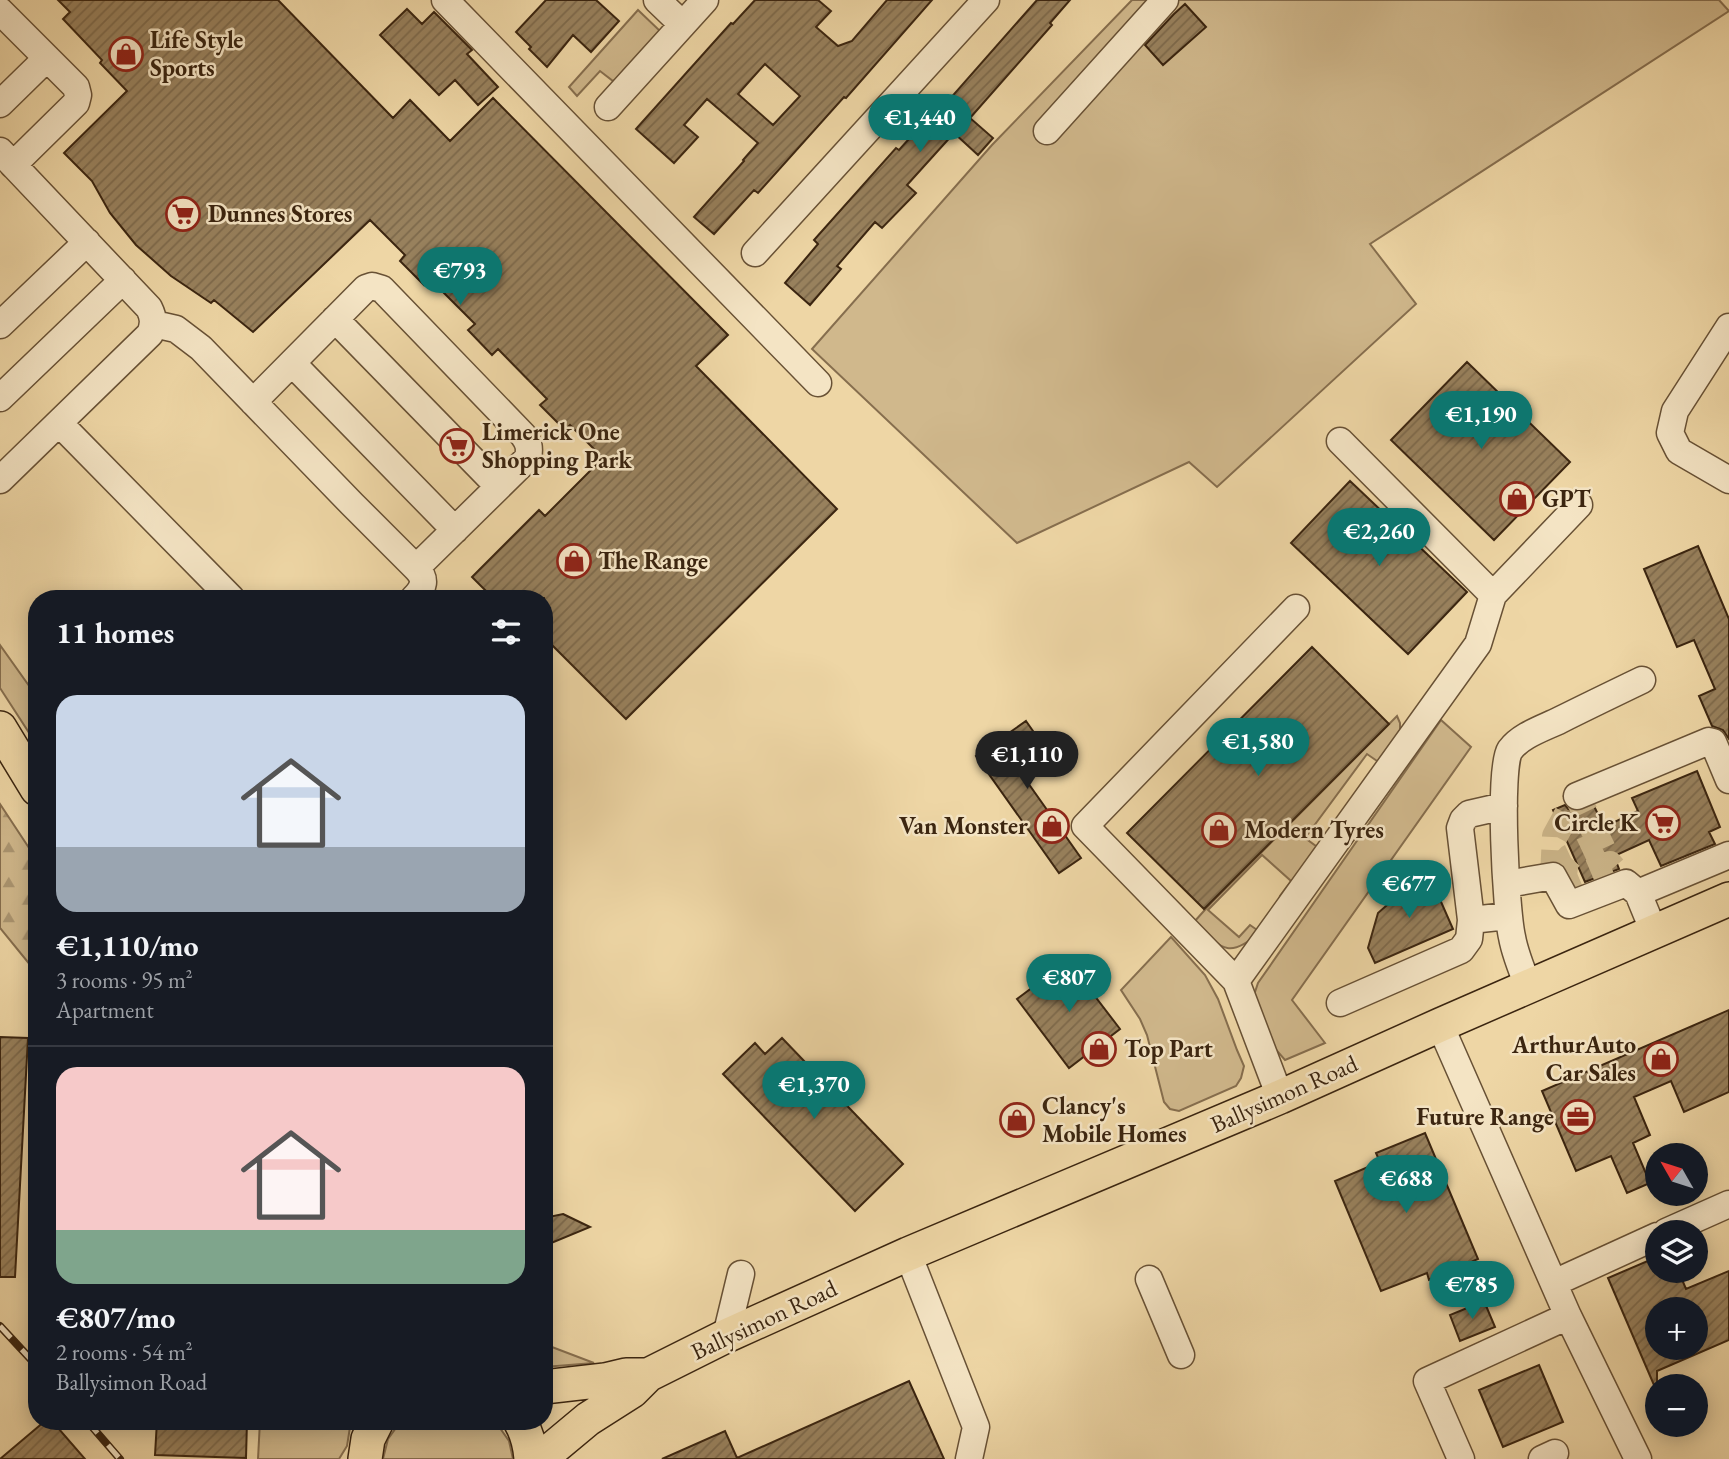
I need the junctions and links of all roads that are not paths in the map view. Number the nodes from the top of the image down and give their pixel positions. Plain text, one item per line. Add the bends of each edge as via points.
1 (445, 0) edge
2 (657, 0) edge
3 (705, 0) edge
4 (986, 0) edge
5 (1166, 0) edge
6 (0, 11) edge
7 (682, 24) junction
8 (47, 58) junction
9 (0, 104) edge
10 (608, 107) dead end
11 (1047, 131) dead end
12 (6, 158) edge
13 (86, 242) junction
14 (755, 253) dead end
15 (123, 280) junction
16 (335, 318) junction
17 (154, 324) junction
18 (0, 326) edge
19 (1729, 327) edge
20 (292, 363) junction
21 (818, 383) dead end
22 (0, 398) edge
23 (253, 402) junction
24 (59, 423) junction
25 (1340, 441) dead end
26 (0, 480) edge
27 (1729, 480) edge
28 (498, 486) junction
29 (1579, 505) dead end
30 (455, 530) junction
31 (416, 568) junction
32 (222, 590) edge
33 (421, 590) edge
34 (1493, 595) junction
35 (1296, 608) dead end
36 (1642, 680) dead end
37 (0, 728) edge
38 (28, 774) edge
39 (1729, 780) edge
40 (1577, 796) dead end
41 (1504, 806) junction
42 (1729, 855) edge
43 (1507, 884) junction
44 (1638, 893) junction
45 (1729, 900) edge
46 (1508, 916) junction
47 (1471, 920) junction
48 (1654, 932) junction
49 (1236, 981) junction
50 (1529, 988) junction
51 (1340, 1003) dead end
52 (1440, 1025) junction
53 (1280, 1097) junction
54 (1729, 1204) edge
55 (1693, 1220) edge
56 (1645, 1241) edge
57 (908, 1254) junction
58 (741, 1274) dead end
59 (1149, 1279) dead end
60 (1554, 1283) junction
61 (1569, 1316) junction
62 (726, 1336) junction
63 (1181, 1355) dead end
64 (648, 1375) junction
65 (553, 1386) edge
66 (525, 1430) edge
67 (531, 1459) edge
68 (540, 1459) edge
69 (969, 1459) edge
70 (1461, 1459) edge
71 (1638, 1459) edge

1 - 21 street
2 - 7 street
3 - 7 street
4 - 14 street
5 - 11 street
6 - 8 street
7 - 10 street
8 - 9 street
8 - 12 street via 76,87 76,103
12 - 13 street
13 - 15 street
13 - 18 street
15 - 17 street via 149,308
15 - 22 street
16 - 20 street
16 - 28 street
16 - 28 street via 366,288 382,289 529,443 528,458
17 - 23 street via 176,330 201,348
17 - 24 street via 150,334
19 - 27 street via 1675,411 1670,433 1679,451
20 - 23 street
20 - 30 street
23 - 31 street
24 - 26 street
24 - 32 street
25 - 34 street
28 - 30 street
29 - 34 street
30 - 31 street
31 - 33 street via 422,575
34 - 49 street via 1478,644
35 - 49 street via 1085,826
36 - 41 street via 1517,743 1505,762
37 - 38 main road
39 - 40 street via 1709,741
41 - 43 street
41 - 47 street via 1469,814 1460,828
42 - 44 street
43 - 44 street via 1553,876 1569,905 1626,883
43 - 46 street
44 - 48 street
45 - 48 main road, Ballysimon Road
46 - 47 street
46 - 50 street
47 - 51 street via 1469,939 1461,950
48 - 50 main road, Ballysimon Road
49 - 53 street
50 - 52 main road, Ballysimon Road
52 - 53 main road, Ballysimon Road
52 - 60 street
53 - 57 main road, Ballysimon Road
54 - 55 street
56 - 60 street
57 - 62 main road, Ballysimon Road
57 - 69 street via 976,1427
58 - 62 street
59 - 63 street
60 - 61 street
61 - 70 street via 1427,1381
61 - 71 street
62 - 64 main road, Ballysimon Road
64 - 65 main road, Ballysimon Road
64 - 68 main road, Ballysimon Road
66 - 67 main road

